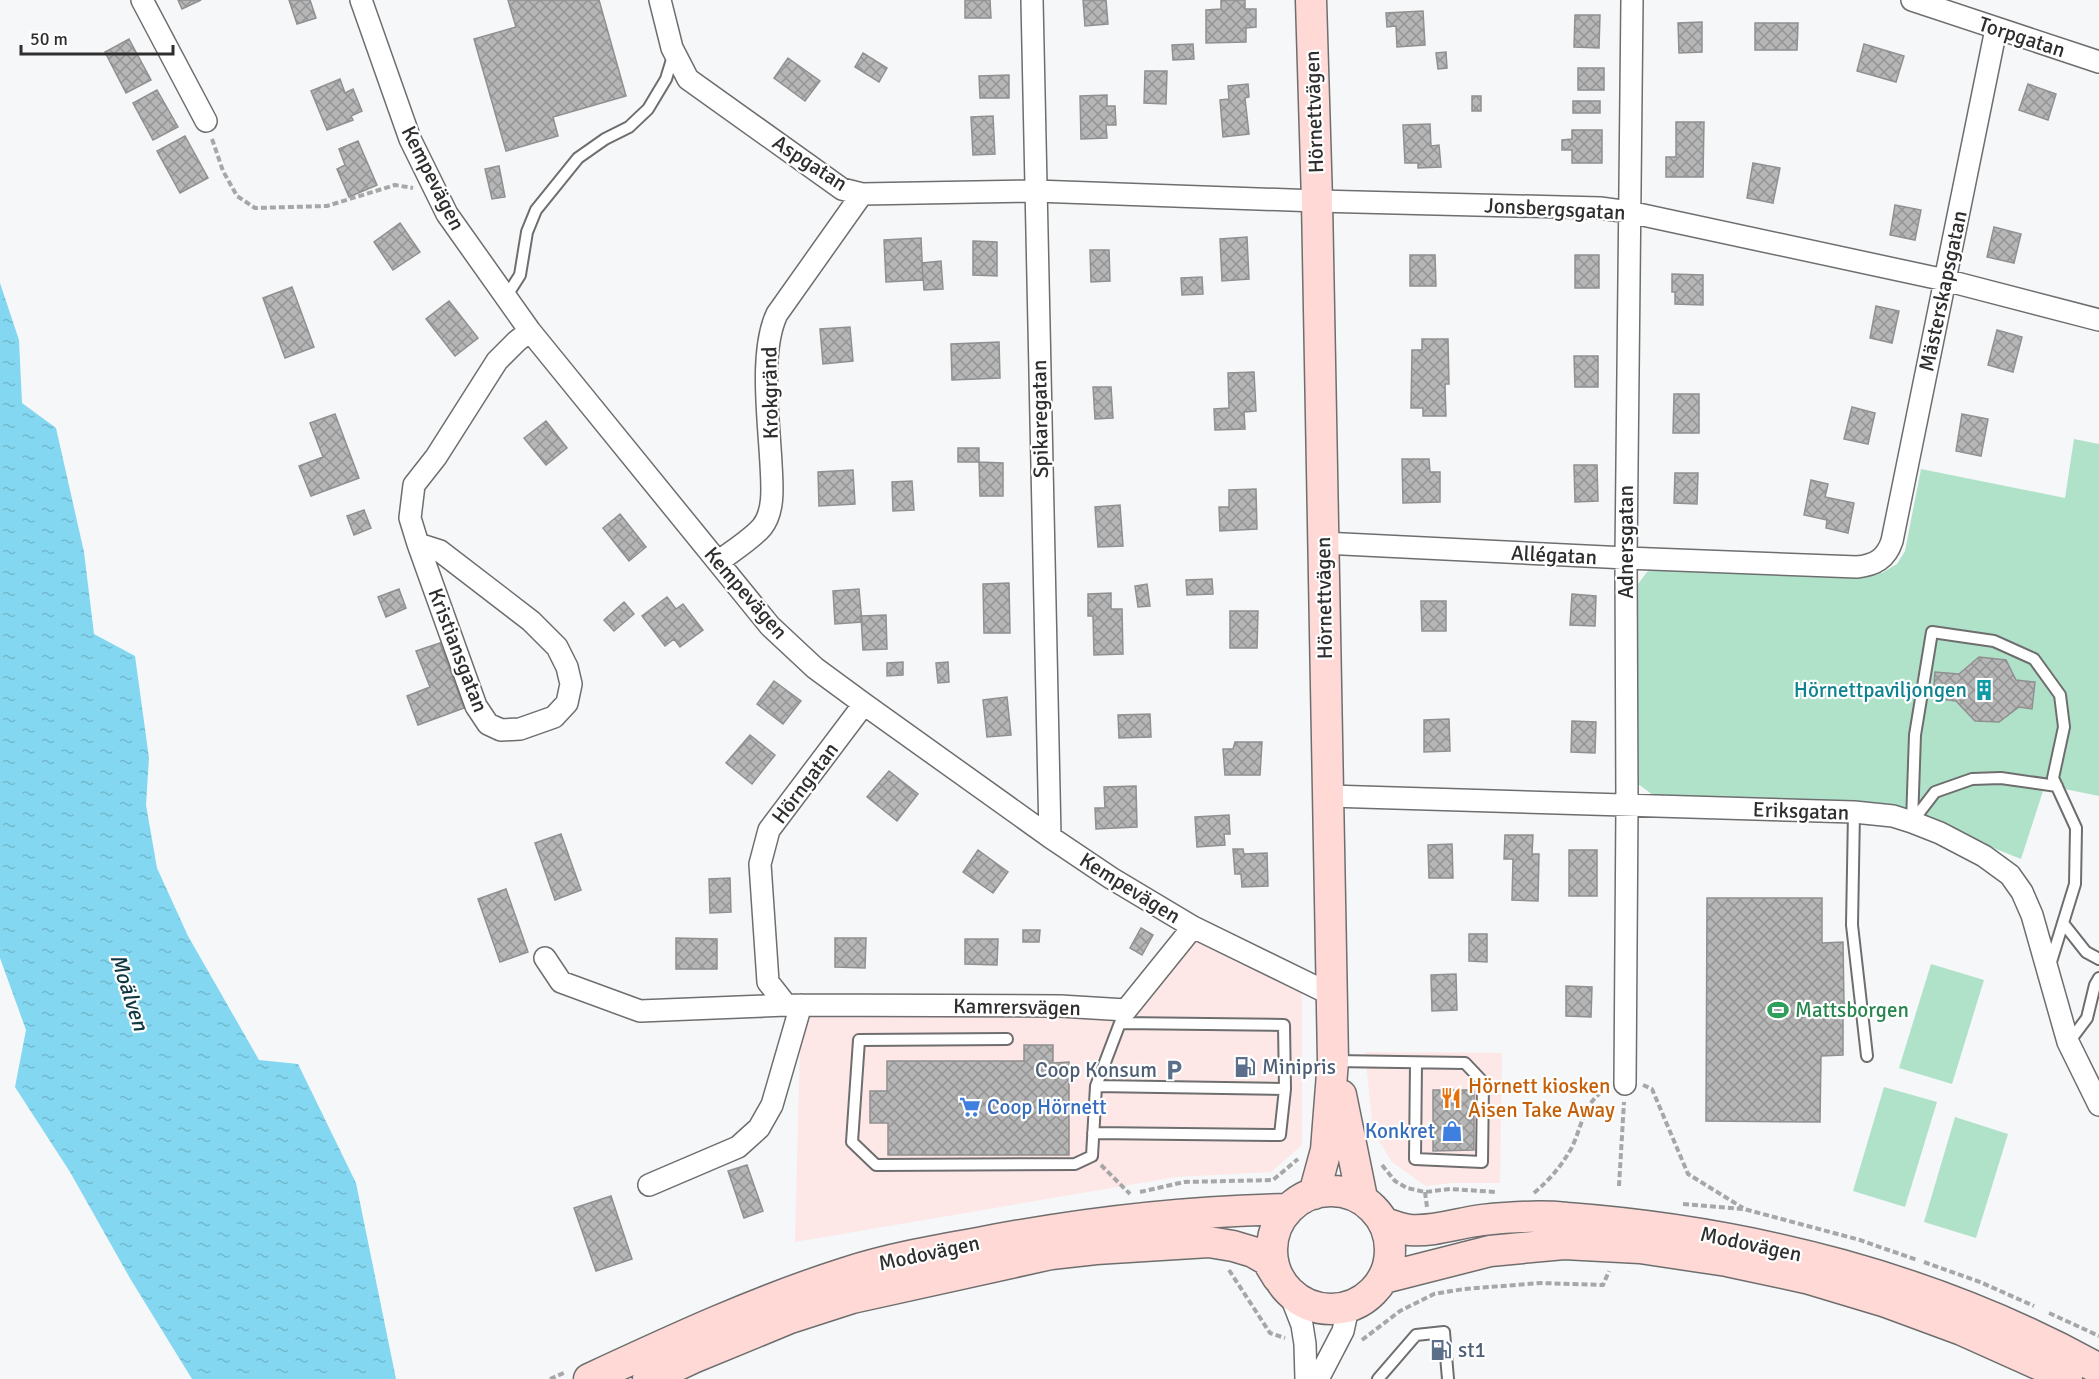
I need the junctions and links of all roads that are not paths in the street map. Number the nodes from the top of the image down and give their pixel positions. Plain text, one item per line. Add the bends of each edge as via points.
1 (142, 0) edge
2 (361, 0) edge
3 (660, 0) edge
4 (1032, 0) edge
5 (1311, 0) edge
6 (1632, 0) edge
7 (1925, 2) edge
8 (1996, 29) junction
9 (674, 53) junction
10 (2099, 62) edge
11 (206, 121) road end
12 (1035, 191) junction
13 (862, 194) junction
14 (1317, 201) junction
15 (1629, 212) junction
16 (1945, 280) junction
17 (506, 297) junction
18 (2099, 320) edge
19 (530, 331) junction
20 (1323, 543) junction
21 (418, 544) junction
22 (1888, 553) joint
23 (1626, 558) junction
24 (718, 562) junction
25 (864, 704) junction
26 (2057, 786) junction
27 (1329, 796) junction
28 (1627, 805) junction
29 (1854, 812) junction
30 (1912, 822) junction
31 (1050, 837) junction
32 (2063, 922) junction
33 (1193, 927) junction
34 (545, 958) dead end
35 (2099, 959) edge
36 (2048, 971) junction
37 (2099, 978) edge
38 (1332, 995) junction
39 (794, 1005) junction
40 (1123, 1016) junction
41 (1007, 1039) dead end
42 (2068, 1042) junction
43 (1867, 1056) dead end
44 (1334, 1061) junction
45 (1416, 1063) junction
46 (1625, 1084) road end
47 (1096, 1086) junction
48 (1285, 1089) junction
49 (2099, 1106) edge
50 (1093, 1134) junction
51 (649, 1185) dead end
52 (1314, 1194) junction
53 (1362, 1198) junction
54 (1288, 1209) junction
55 (1384, 1223) junction
56 (1384, 1278) junction
57 (1284, 1286) junction
58 (1348, 1308) junction
59 (2099, 1369) edge
60 (590, 1379) edge
61 (648, 1379) edge
62 (1306, 1379) edge
63 (1318, 1379) edge
64 (1378, 1379) edge
65 (1448, 1379) edge
66 (2067, 1379) edge

1 - 11 street
2 - 17 street, Kempevägen via 410,139 447,214
3 - 9 street, Aspgatan
4 - 12 street, Spikaregatan
5 - 14 main road, Hörnettvägen
6 - 15 street, Adnersgatan
7 - 8 street, Torpgatan
8 - 10 street, Torpgatan
8 - 16 street, Mästerskapsgatan
9 - 13 street, Aspgatan via 688,79 842,189
9 - 17 lane via 666,79 648,109 629,127 578,158 536,210 520,276
12 - 13 street, Aspgatan
12 - 14 street, Jonsbergsgatan
12 - 31 street, Spikaregatan
13 - 24 street, Krokgränd via 770,328 770,511 762,527
14 - 15 street, Jonsbergsgatan
14 - 20 main road, Hörnettvägen
15 - 16 street, Jonsbergsgatan
15 - 23 street, Adnersgatan
16 - 18 street, Jonsbergsgatan
16 - 22 street, Mästerskapsgatan
17 - 19 street, Kempevägen
19 - 21 street, Kristiansgatan via 497,361 414,485 410,518
19 - 24 street, Kempevägen
20 - 23 street, Allégatan
20 - 27 main road, Hörnettvägen
21 - 21 street, Kristiansgatan via 476,705 488,724 501,730 520,729 554,717 567,703 571,684 556,647 531,621 440,551
22 - 23 street, Allégatan via 1879,561 1857,567
23 - 28 street, Adnersgatan
24 - 25 street, Kempevägen via 770,626 815,668
25 - 31 street, Kempevägen
25 - 39 street, Hörngatan via 769,830 760,864 768,982
26 - 30 lane via 2001,778 1972,779 1935,792
26 - 30 lane via 2053,777 2064,727 2060,695 2034,659 1994,641 1932,632 1915,735
26 - 32 lane via 2076,828 2075,884
27 - 28 street, Eriksgatan
27 - 38 main road, Hörnettvägen
28 - 29 street, Eriksgatan
28 - 46 street, Adnersgatan
29 - 30 street, Eriksgatan
29 - 43 lane via 1852,925
30 - 36 street, Eriksgatan via 1984,856 2010,875 2032,915
31 - 33 street, Kempevägen
32 - 35 lane via 2086,952
32 - 36 lane
33 - 38 street, Kempevägen
33 - 40 street
34 - 39 street, Kamrersvägen via 561,982 640,1011
36 - 42 street, Eriksgatan
37 - 42 lane via 2087,1018
38 - 44 main road, Hörnettvägen
39 - 40 street, Kamrersvägen via 1060,1006
39 - 51 street via 772,1105 759,1128 738,1147
40 - 47 lane
40 - 48 lane via 1284,1025
41 - 50 lane via 859,1040 852,1142 876,1165 1075,1164 1092,1156
42 - 49 street, Eriksgatan
44 - 45 lane
44 - 52 main road, Hörnettvägen via 1326,1150
44 - 53 main road
45 - 45 lane via 1465,1063 1483,1082 1482,1162 1415,1159
47 - 48 lane
47 - 50 lane
48 - 50 lane via 1280,1135
52 - 53 main road via 1336,1192
52 - 54 main road
53 - 55 main road
54 - 57 main road via 1272,1242 1272,1260
54 - 60 main road, Modovägen via 1198,1212 1051,1229 888,1261 780,1295
55 - 56 main road via 1390,1241 1390,1260
55 - 59 main road, Modovägen via 1409,1230 1527,1216 1565,1217 1645,1224 1731,1238 1894,1280 2046,1341
56 - 58 main road via 1369,1296
56 - 66 main road, Modovägen via 1490,1251 1564,1244 1640,1248 1806,1278 1886,1302 1962,1330
57 - 58 main road via 1307,1305 1327,1310
57 - 61 main road, Modovägen via 1267,1260 1253,1252 1209,1242 1051,1254 852,1298 790,1318
57 - 62 street via 1302,1325
58 - 63 street via 1343,1330
64 - 65 lane via 1416,1335 1444,1332

